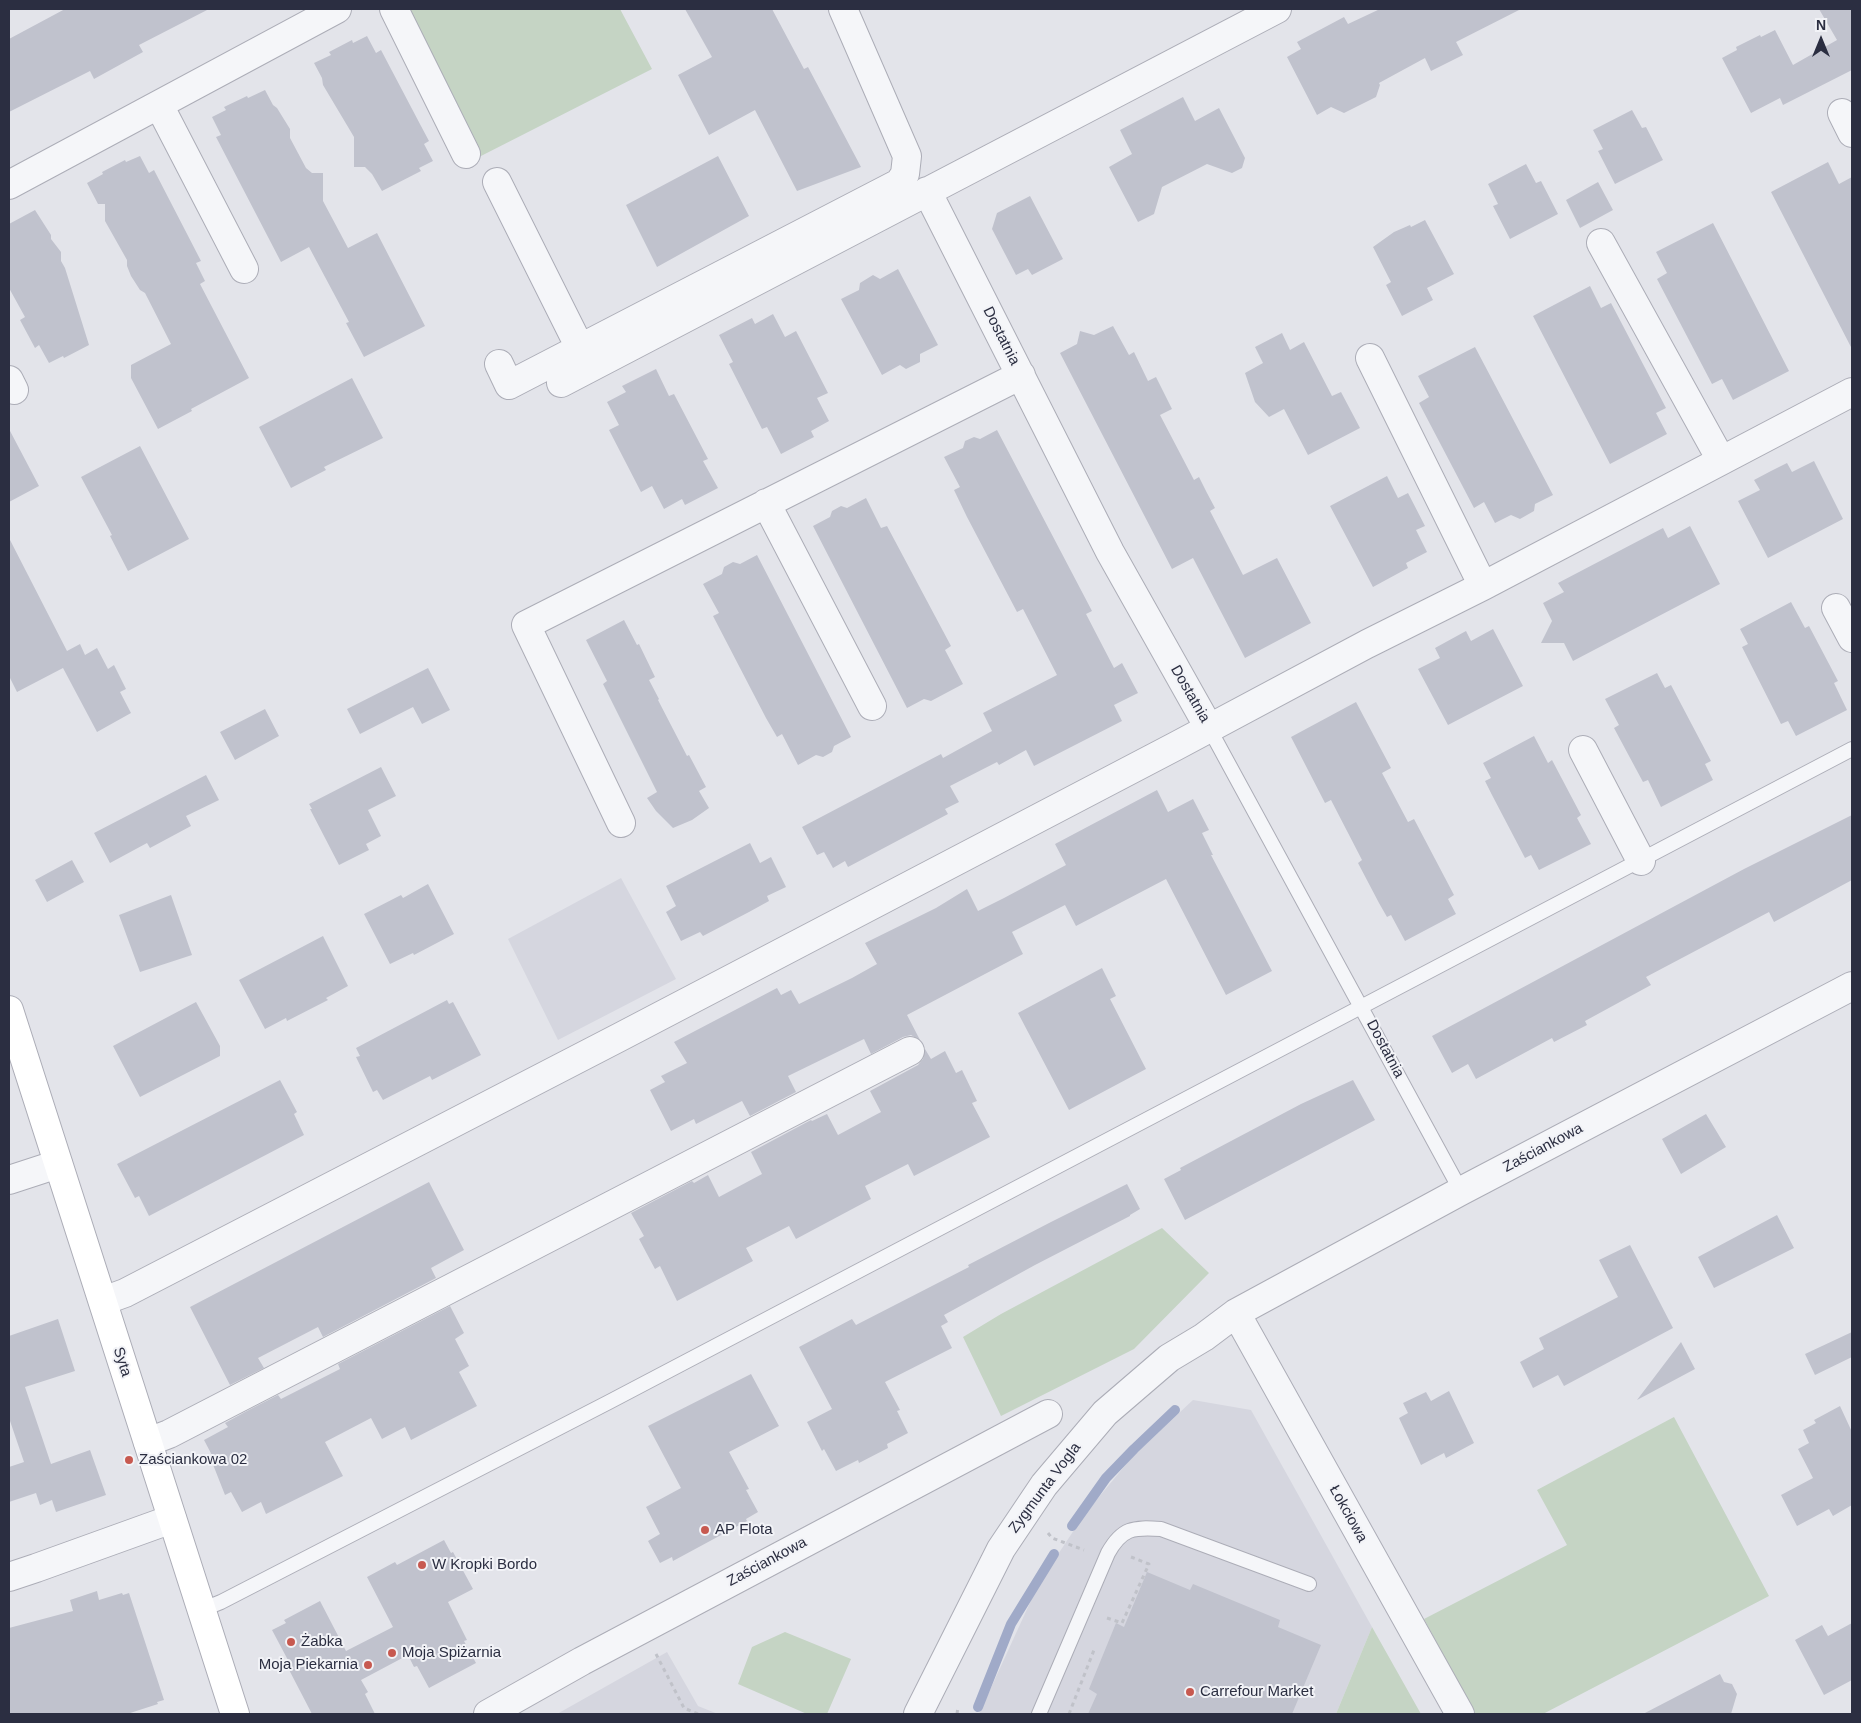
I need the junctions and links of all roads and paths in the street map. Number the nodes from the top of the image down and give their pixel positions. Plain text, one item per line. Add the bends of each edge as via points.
1 (338, 9) edge
2 (394, 9) edge
3 (843, 9) edge
4 (1277, 9) edge
5 (159, 105) junction
6 (466, 154) dead end
7 (497, 182) dead end
8 (9, 185) edge
9 (928, 191) junction
10 (1601, 243) dead end
11 (244, 269) dead end
12 (580, 348) junction
13 (1370, 358) dead end
14 (499, 364) dead end
15 (1021, 375) junction
16 (561, 383) dead end
17 (1852, 392) edge
18 (1721, 460) junction
19 (766, 503) junction
20 (1484, 586) junction
21 (1836, 608) dead end
22 (1852, 638) edge
23 (872, 706) dead end
24 (1209, 728) junction
25 (1852, 749) edge
26 (1583, 750) dead end
27 (622, 823) dead end
28 (1642, 861) junction
29 (1852, 986) edge
30 (1362, 1006) junction
31 (11, 1023) edge
32 (910, 1051) dead end
33 (58, 1164) junction
34 (9, 1180) edge
35 (1461, 1191) junction
36 (103, 1301) junction
37 (1236, 1313) junction
38 (1048, 1414) dead end
39 (148, 1442) junction
40 (172, 1519) junction
41 (1052, 1525) dead end
42 (1047, 1532) junction
43 (1042, 1540) dead end
44 (1091, 1553) dead end
45 (1123, 1554) dead end
46 (9, 1577) edge
47 (1309, 1584) dead end
48 (201, 1610) junction
49 (1104, 1626) dead end
50 (642, 1629) junction
51 (1097, 1644) dead end
52 (961, 1699) dead end
53 (235, 1714) edge
54 (488, 1714) edge
55 (698, 1714) edge
56 (918, 1714) edge
57 (957, 1714) edge
58 (1039, 1714) edge
59 (1069, 1714) edge
60 (1460, 1714) edge

1 - 5 street
2 - 6 street
3 - 12 street via 907,156 905,174 899,183
4 - 9 street
5 - 8 street
5 - 11 street
7 - 12 street
9 - 15 street, Dostatnia
9 - 16 street
10 - 18 street
12 - 14 street via 509,385
13 - 20 street
15 - 19 street
15 - 24 street, Dostatnia via 1110,552
17 - 18 street
18 - 20 street
19 - 23 street
19 - 27 street via 526,626
20 - 24 street
21 - 22 street
24 - 30 lane, Dostatnia
24 - 36 street via 567,1064 134,1288
25 - 28 lane
26 - 28 street
28 - 30 lane
29 - 35 street, Zaściankowa
30 - 35 lane, Dostatnia
30 - 48 lane via 600,1407
31 - 33 street, Syta
32 - 39 street
33 - 34 street
33 - 36 street, Syta
35 - 37 street, Zaściankowa
36 - 39 street, Syta
37 - 56 street, Zygmunta Vogla via 1169,1358 1105,1413 1044,1485 1001,1548
37 - 60 street, Łokciowa
38 - 50 street, Zaściankowa
39 - 40 street, Syta
40 - 46 street
40 - 48 street, Syta
41 - 42 path
42 - 43 path
42 - 44 path via 1052,1538
45 - 49 path via 1148,1564 1122,1623 1107,1617
47 - 58 lane via 1161,1529 1125,1532 1108,1553
48 - 53 street, Syta
50 - 54 street, Zaściankowa
50 - 55 path via 684,1708
51 - 59 path
52 - 57 path

